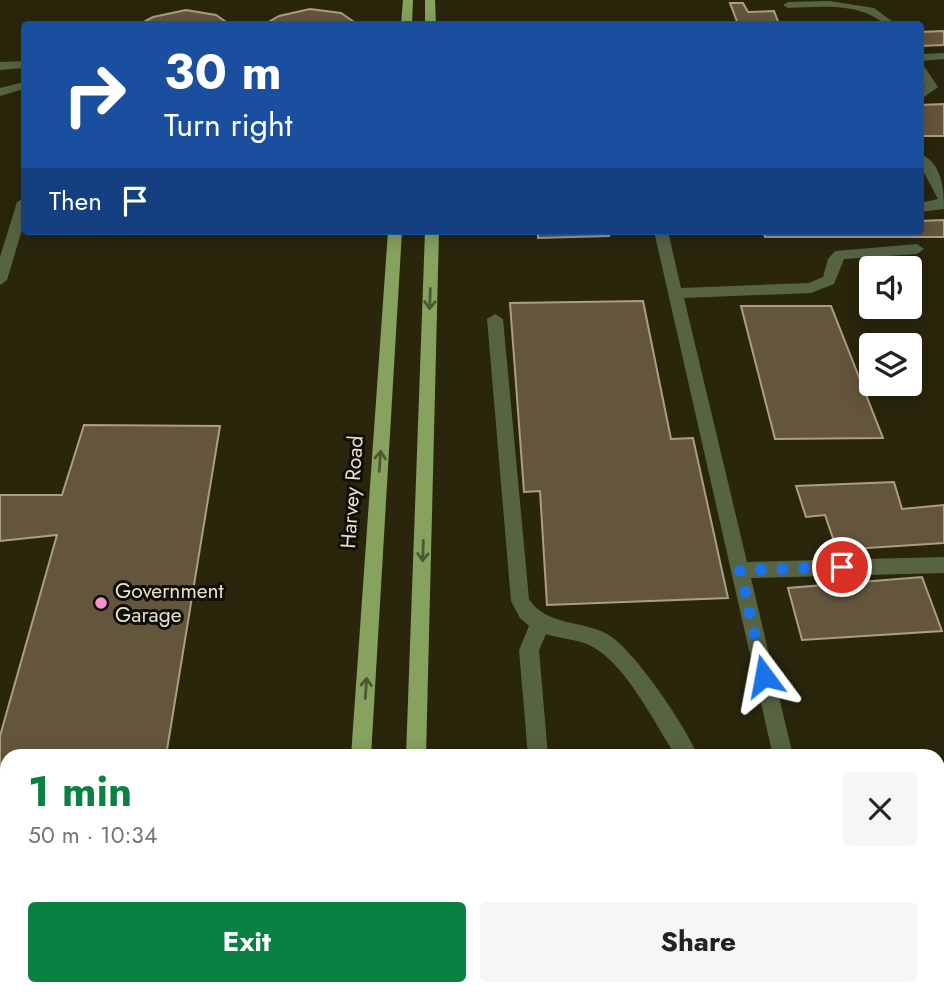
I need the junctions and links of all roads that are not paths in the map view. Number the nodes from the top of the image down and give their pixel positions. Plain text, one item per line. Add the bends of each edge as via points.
1 (408, 0) edge
2 (430, 0) edge
3 (788, 5) dead end
4 (407, 21) edge
5 (430, 21) edge
6 (888, 21) edge
7 (944, 56) edge
8 (924, 58) edge
9 (21, 65) edge
10 (0, 66) edge
11 (924, 72) edge
12 (21, 87) edge
13 (938, 87) edge
14 (0, 92) edge
15 (924, 161) edge
16 (944, 199) edge
17 (924, 207) edge
18 (21, 212) edge
19 (395, 235) edge
20 (432, 235) edge
21 (661, 235) edge
22 (917, 249) dead end
23 (0, 280) edge
24 (674, 293) junction
25 (495, 319) dead end
26 (944, 565) edge
27 (740, 570) junction
28 (540, 624) junction
29 (361, 749) edge
30 (416, 749) edge
31 (537, 749) edge
32 (683, 749) edge
33 (781, 749) edge

1 - 4 main road
2 - 5 main road
3 - 6 lane via 847,4
7 - 8 lane
9 - 10 lane
11 - 13 lane
12 - 14 lane
15 - 16 lane
16 - 17 lane via 941,205
18 - 23 lane
29 -> 19 main road, Harvey Road
20 -> 30 main road
21 - 24 lane
22 - 24 lane via 840,254 829,280 811,288
24 - 27 lane
25 - 28 lane via 520,601
26 - 27 lane
27 - 33 lane
28 - 31 lane via 529,650
28 - 32 lane via 599,639 617,652

